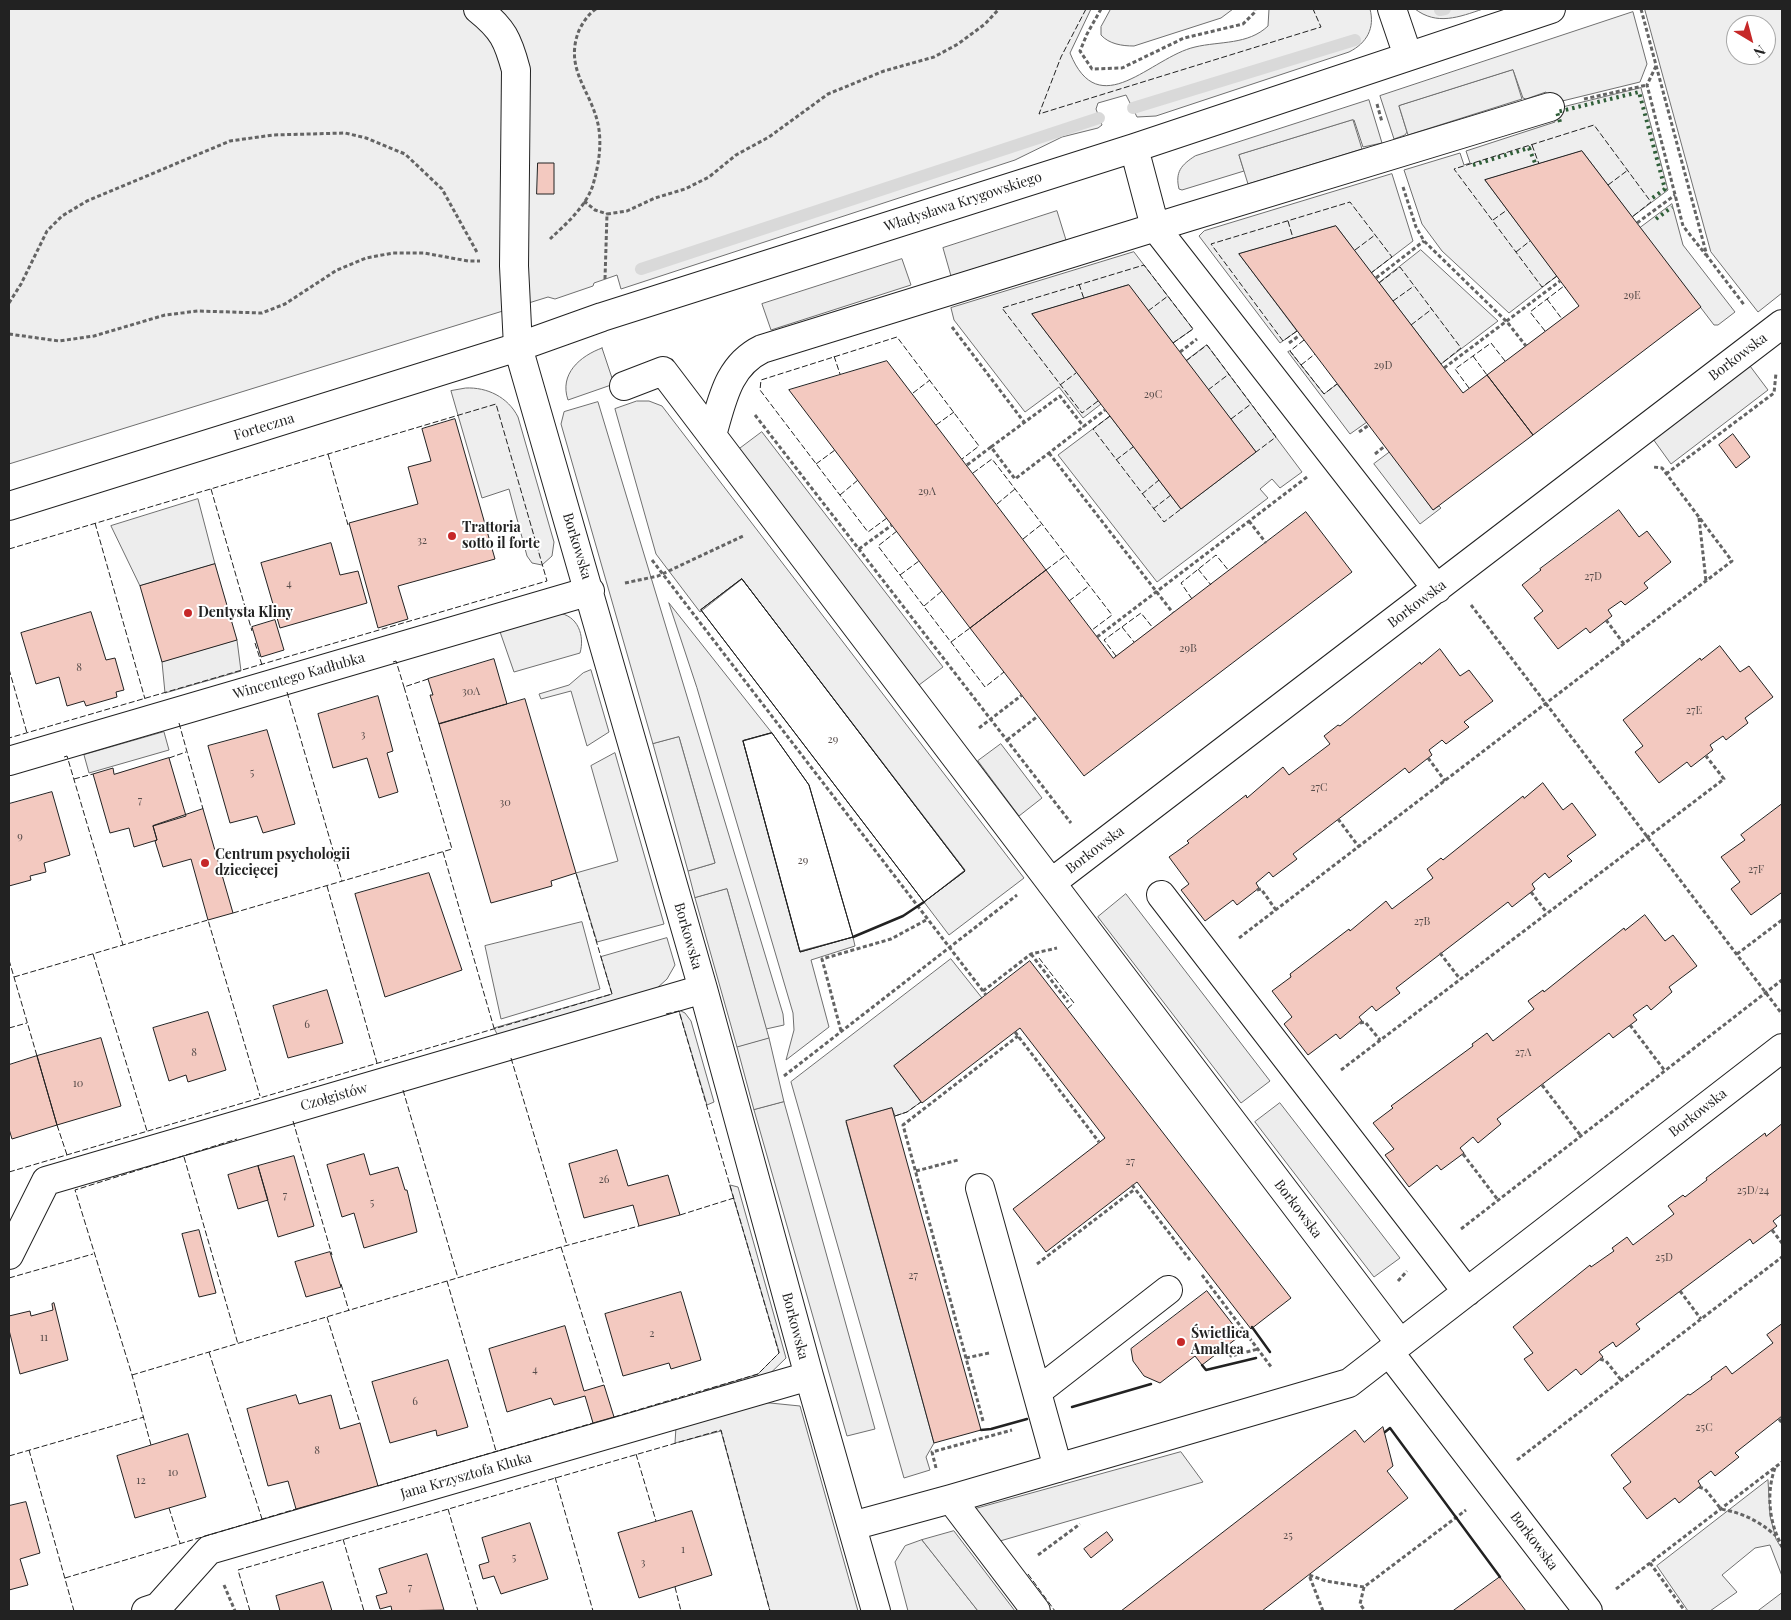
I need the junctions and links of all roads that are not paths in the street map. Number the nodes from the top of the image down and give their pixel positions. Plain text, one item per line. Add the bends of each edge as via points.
1 (478, 9) edge
2 (1392, 9) edge
3 (1551, 9) edge
4 (1408, 56) junction
5 (1550, 108) road end
6 (1134, 148) junction
7 (1155, 227) junction
8 (1775, 329) edge
9 (518, 348) junction
10 (624, 386) dead end
11 (712, 435) junction
12 (9, 506) edge
13 (1444, 583) junction
14 (590, 591) junction
15 (9, 761) edge
16 (1048, 879) junction
17 (1161, 895) dead end
18 (703, 990) junction
19 (1782, 1048) edge
20 (980, 1188) dead end
21 (9, 1254) edge
22 (1168, 1290) dead end
23 (1467, 1292) junction
24 (1395, 1348) junction
25 (809, 1376) junction
26 (1037, 1392) junction
27 (1058, 1468) junction
28 (951, 1500) junction
29 (852, 1526) junction
30 (146, 1611) edge
31 (876, 1611) edge
32 (1036, 1611) edge
33 (1588, 1611) edge

1 - 9 street, Borkowska via 495,22 508,42 516,70 514,266
2 - 4 street
3 - 4 street, Władysława Krygowskiego
4 - 6 street, Władysława Krygowskiego
5 - 7 street
6 - 7 street
6 - 9 street, Władysława Krygowskiego via 602,317
7 - 11 street via 749,355 728,382
7 - 13 street
8 - 13 street, Borkowska
9 - 12 street, Forteczna
9 - 14 street, Borkowska
10 - 11 street, Borkowska via 664,372
11 - 16 street, Borkowska
13 - 16 street, Borkowska
14 - 15 street, Wincentego Kadłubka
14 - 18 street, Borkowska
16 - 24 street, Borkowska
17 - 23 street
18 - 21 street, Czołgistów via 46,1181
18 - 25 street, Borkowska
19 - 23 street, Borkowska
20 - 26 street
22 - 26 street
23 - 24 street, Borkowska
24 - 27 street, Borkowska via 1349,1383
24 - 33 street, Borkowska via 1491,1485
25 - 29 street, Borkowska
25 - 30 street, Jana Krzysztofa Kluka via 209,1550 158,1607
26 - 27 street
27 - 28 street, Borkowska
28 - 29 street, Borkowska
28 - 32 street
29 - 31 street, Borkowska

